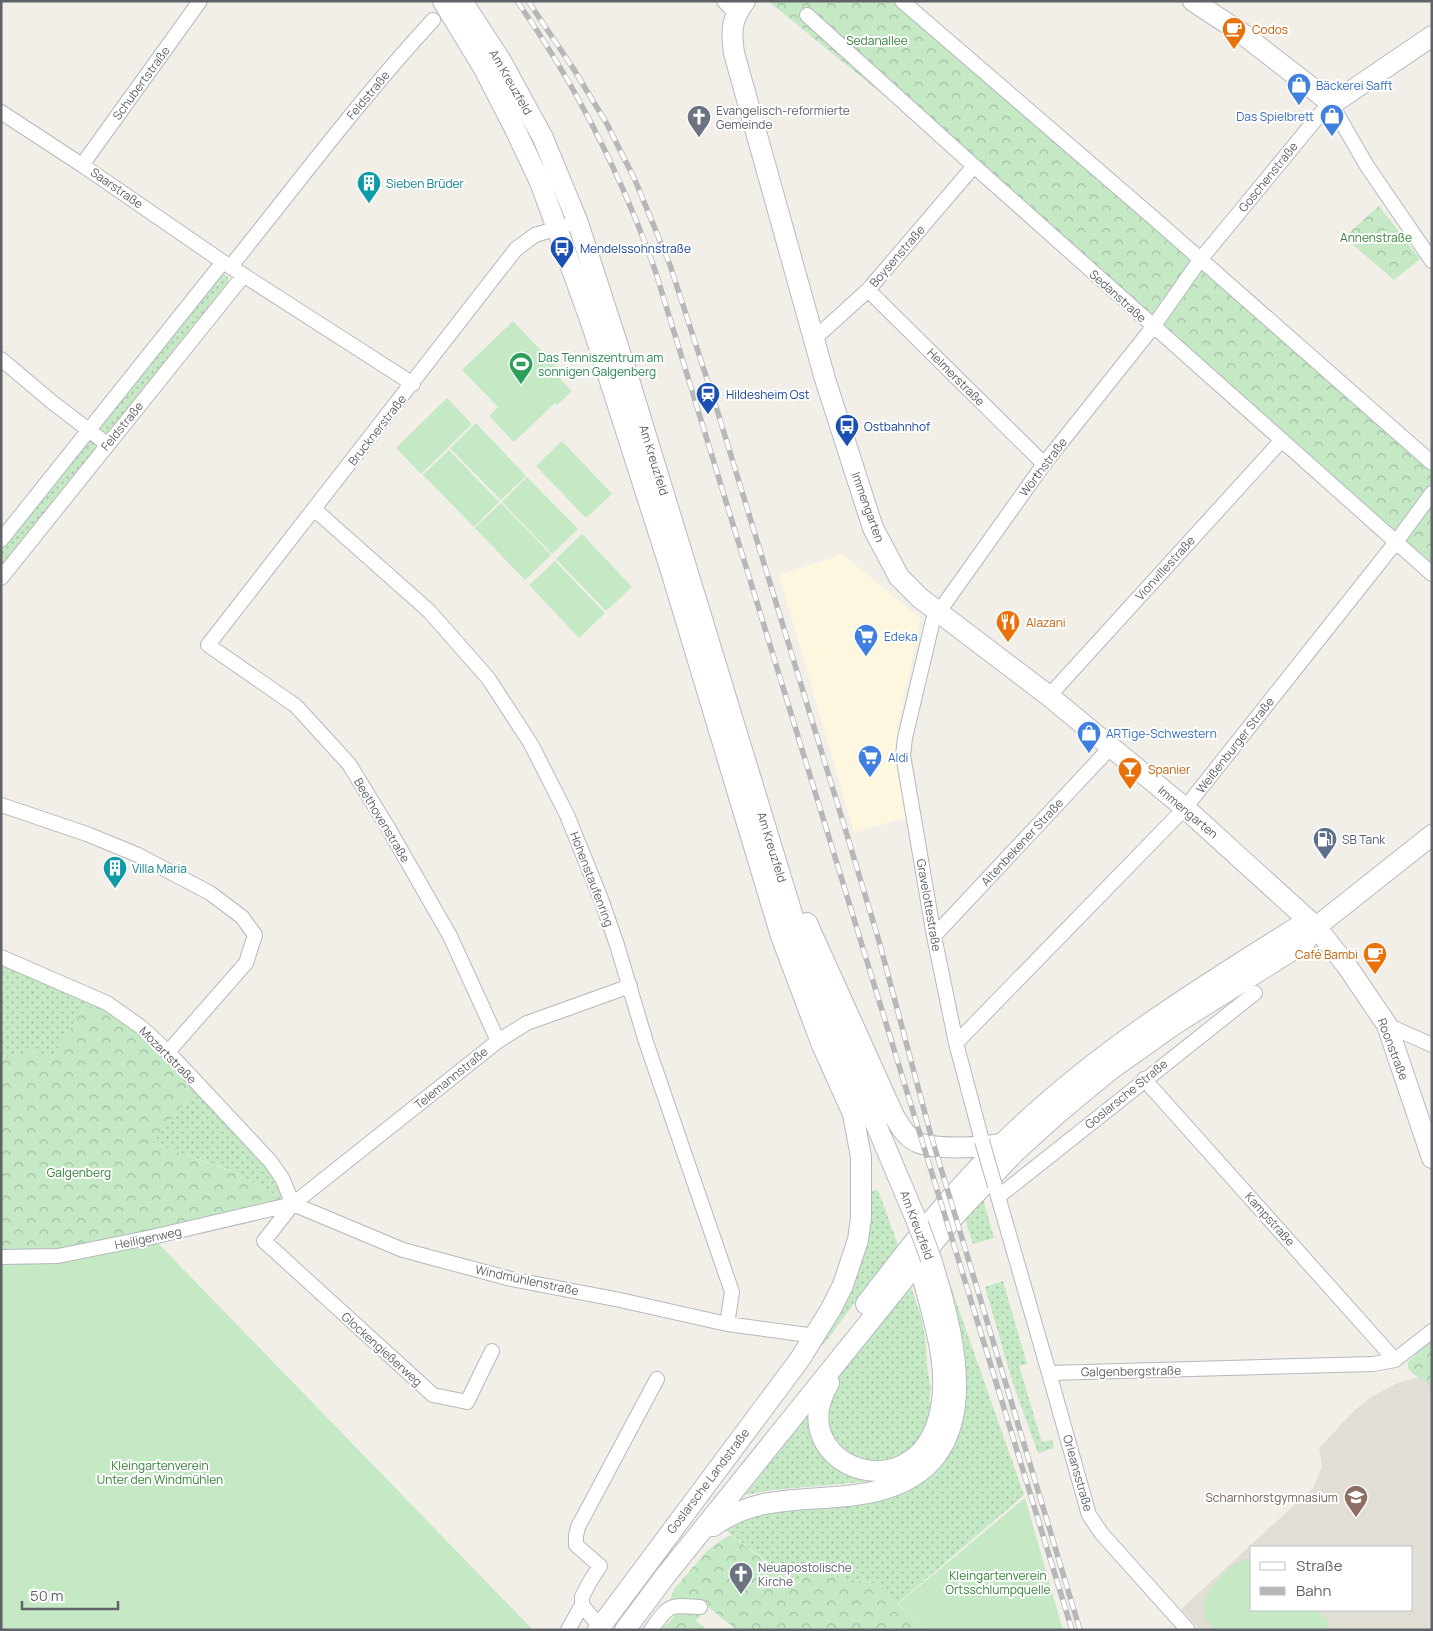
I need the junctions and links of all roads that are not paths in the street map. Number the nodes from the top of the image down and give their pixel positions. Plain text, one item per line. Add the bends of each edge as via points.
1 (200, 1) edge
2 (443, 1) edge
3 (462, 1) edge
4 (476, 1) edge
5 (902, 1) edge
6 (1193, 1) edge
7 (735, 5) edge
8 (807, 14) dead end
9 (433, 20) dead end
10 (1432, 36) edge
11 (501, 61) junction
12 (1330, 102) junction
13 (1, 112) edge
14 (82, 165) junction
15 (974, 166) junction
16 (578, 223) junction
17 (557, 228) junction
18 (1429, 252) edge
19 (1200, 260) junction
20 (227, 264) junction
21 (244, 275) junction
22 (868, 290) junction
23 (1154, 327) junction
24 (814, 339) junction
25 (1, 359) edge
26 (413, 384) junction
27 (88, 430) junction
28 (1282, 440) junction
29 (107, 444) junction
30 (1432, 463) edge
31 (1044, 464) junction
32 (1432, 493) edge
33 (314, 509) junction
34 (1, 540) edge
35 (1396, 542) junction
36 (1432, 574) edge
37 (1, 578) edge
38 (939, 612) junction
39 (208, 646) joint
40 (1049, 696) junction
41 (1110, 748) junction
42 (1, 805) edge
43 (1185, 808) junction
44 (1432, 835) edge
45 (782, 878) junction
46 (1316, 927) junction
47 (934, 936) junction
48 (1, 957) edge
49 (630, 986) junction
50 (1255, 993) dead end
51 (1387, 1025) junction
52 (498, 1041) junction
53 (956, 1043) junction
54 (1432, 1045) edge
55 (168, 1052) junction
56 (1144, 1079) junction
57 (853, 1114) junction
58 (1004, 1142) junction
59 (1432, 1158) edge
60 (996, 1192) junction
61 (292, 1204) junction
62 (913, 1230) junction
63 (1, 1258) edge
64 (914, 1266) junction
65 (727, 1324) junction
66 (1432, 1331) edge
67 (815, 1336) junction
68 (852, 1342) junction
69 (492, 1351) dead end
70 (1395, 1360) junction
71 (1049, 1373) junction
72 (657, 1379) dead end
73 (699, 1536) junction
74 (648, 1561) junction
75 (582, 1605) junction
76 (700, 1607) dead end
77 (599, 1628) edge
78 (568, 1630) edge
79 (625, 1630) edge
80 (651, 1630) edge
81 (1188, 1630) edge

1 - 14 street, Schubertstraße
2 - 17 main road, Am Kreuzfeld via 484,67 540,182
3 - 11 main road, Am Kreuzfeld
4 - 11 main road
5 - 19 street
6 - 12 main road via 1240,32
7 - 24 main road, Immengarten via 732,24 734,53
8 - 15 street, Sedanstraße
9 - 20 street, Feldstraße
10 - 12 main road, Goschenstraße via 1338,100
11 - 16 main road, Am Kreuzfeld via 543,138
12 - 18 street via 1367,166
12 - 19 street, Goschenstraße
13 - 14 street, Saarstraße
14 - 20 street, Saarstraße
15 - 22 street, Boysenstraße
15 - 23 street, Sedanstraße
16 - 17 street
16 - 45 main road, Am Kreuzfeld
17 - 26 street via 535,235 516,249
17 - 57 main road, Am Kreuzfeld via 592,325 668,562 781,936 822,1045
19 - 23 street, Goschenstraße
19 - 30 street
20 - 21 street, Brucknerstraße
20 - 27 street, Feldstraße
21 - 26 street, Brucknerstraße
21 - 29 street, Feldstraße
22 - 24 street, Boysenstraße
22 - 31 street, Helmerstraße
23 - 28 street, Sedanstraße
23 - 31 street, Wörthstraße
24 - 38 main road, Immengarten via 873,528 899,576
25 - 27 street
26 - 33 street, Brucknerstraße
27 - 29 street
27 - 34 street, Feldstraße
28 - 35 street, Sedanstraße
28 - 40 street, Vionvillestraße
29 - 37 street, Feldstraße
31 - 38 street, Wörthstraße
32 - 35 street, Weißenburger Straße
33 - 39 street, Brucknerstraße
33 - 49 street, Hohenstaufenring via 428,611 488,678 531,744 567,815 601,899
35 - 36 street, Sedanstraße
35 - 43 street, Weißenburger Straße
38 - 40 main road, Immengarten
38 - 47 street, Gravelottestraße via 929,632 903,755
39 - 52 street, Beethovenstraße via 296,706 348,764 450,936
40 - 41 main road, Immengarten
41 - 43 main road, Immengarten
41 - 47 street, Altenbekener Straße
42 - 55 street via 88,834 138,856 210,893 242,917 255,935 246,963
43 - 46 main road, Immengarten
43 - 53 street, Weißenburger Straße
44 - 46 main road
45 - 58 main road via 809,926 903,1131 918,1143 935,1147
45 - 62 main road, Am Kreuzfeld via 815,980
46 - 51 main road, Roonstraße via 1348,966
46 - 58 main road via 1296,928 1126,1039
46 - 64 main road via 1305,942 1172,1026 1110,1070 1058,1113 984,1182
47 - 53 street, Gravelottestraße
48 - 55 street, Mozartstraße via 106,1003 141,1027
49 - 52 street, Telemannstraße via 527,1023
49 - 65 street, Hohenstaufenring via 646,1042 732,1292
50 - 56 street, Goslarsche Straße
51 - 54 street
51 - 59 main road, Roonstraße
52 - 61 street, Telemannstraße
53 - 60 street, Gravelottestraße, bridge
55 - 61 street, Mozartstraße via 270,1162 282,1178
56 - 60 street, Goslarsche Straße
56 - 70 street, Kampstraße
57 - 62 main road
57 - 67 main road, Am Kreuzfeld via 862,1176 858,1240 843,1284
58 - 64 main road via 931,1220
60 - 71 street
61 - 63 street, Heiligenweg via 58,1256
61 - 65 street, Windmühlenstraße via 403,1250 511,1279
61 - 69 street, Glockengießerweg via 264,1241 432,1395 467,1402
62 - 64 main road
64 - 68 main road
64 - 68 main road via 936,1332 942,1401 937,1425 927,1445 901,1467 878,1472 854,1468 833,1453 820,1433 819,1403
64 - 73 main road, Am Kreuzfeld via 951,1333 955,1356 954,1414 941,1449 933,1460 912,1477 884,1490 751,1506
64 - 74 main road via 729,1481 665,1550
65 - 67 street, Windmühlenstraße
66 - 70 street
67 - 74 main road, Goslarsche Landstraße
68 - 73 main road
70 - 71 street, Galgenbergstraße via 1340,1366
71 - 81 street, Orleansstraße via 1092,1520
72 - 75 street via 578,1527 576,1545 600,1566 582,1597
73 - 79 main road
74 - 77 main road, Goslarsche Landstraße
75 - 77 street, Goslarsche Landstraße
75 - 78 street
76 - 80 street via 671,1606

